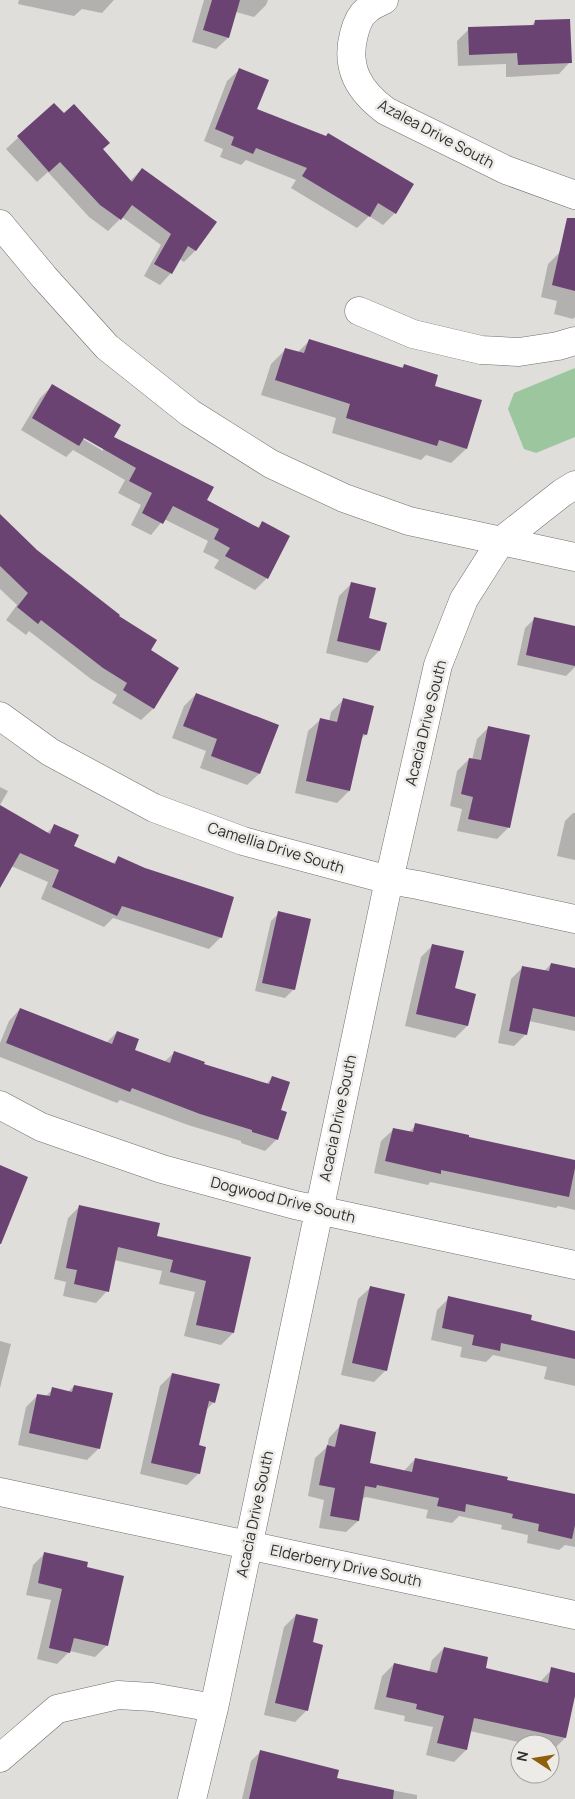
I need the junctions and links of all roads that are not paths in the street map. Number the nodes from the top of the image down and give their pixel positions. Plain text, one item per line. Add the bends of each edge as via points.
1 (384, 0) edge
2 (575, 195) edge
3 (0, 224) edge
4 (359, 311) dead end
5 (575, 341) edge
6 (575, 486) edge
7 (501, 541) junction
8 (575, 558) edge
9 (0, 716) edge
10 (388, 880) junction
11 (575, 919) edge
12 (0, 1105) edge
13 (318, 1210) junction
14 (575, 1265) edge
15 (0, 1492) edge
16 (249, 1544) junction
17 (575, 1615) edge
18 (214, 1708) junction
19 (0, 1758) edge
20 (192, 1799) edge

1 - 2 street, Azalea Drive South via 365,11 351,45 354,74 373,101 506,170
3 - 7 street via 107,347 190,413 271,464 344,498 409,521
4 - 5 street via 413,334 481,350 519,352
6 - 7 street, Acacia Drive South
7 - 8 street
7 - 10 street, Acacia Drive South via 464,599 438,665
9 - 10 street, Camellia Drive South via 50,752 154,808 243,841
10 - 11 street, Camellia Drive South
10 - 13 street, Acacia Drive South
12 - 13 street, Dogwood Drive South via 41,1127 162,1169
13 - 14 street, Dogwood Drive South
13 - 16 street, Acacia Drive South
15 - 16 street, Elderberry Drive South
16 - 17 street, Elderberry Drive South
16 - 18 street, Acacia Drive South
18 - 19 street via 152,1697 118,1695 57,1709
18 - 20 street, Acacia Drive South

